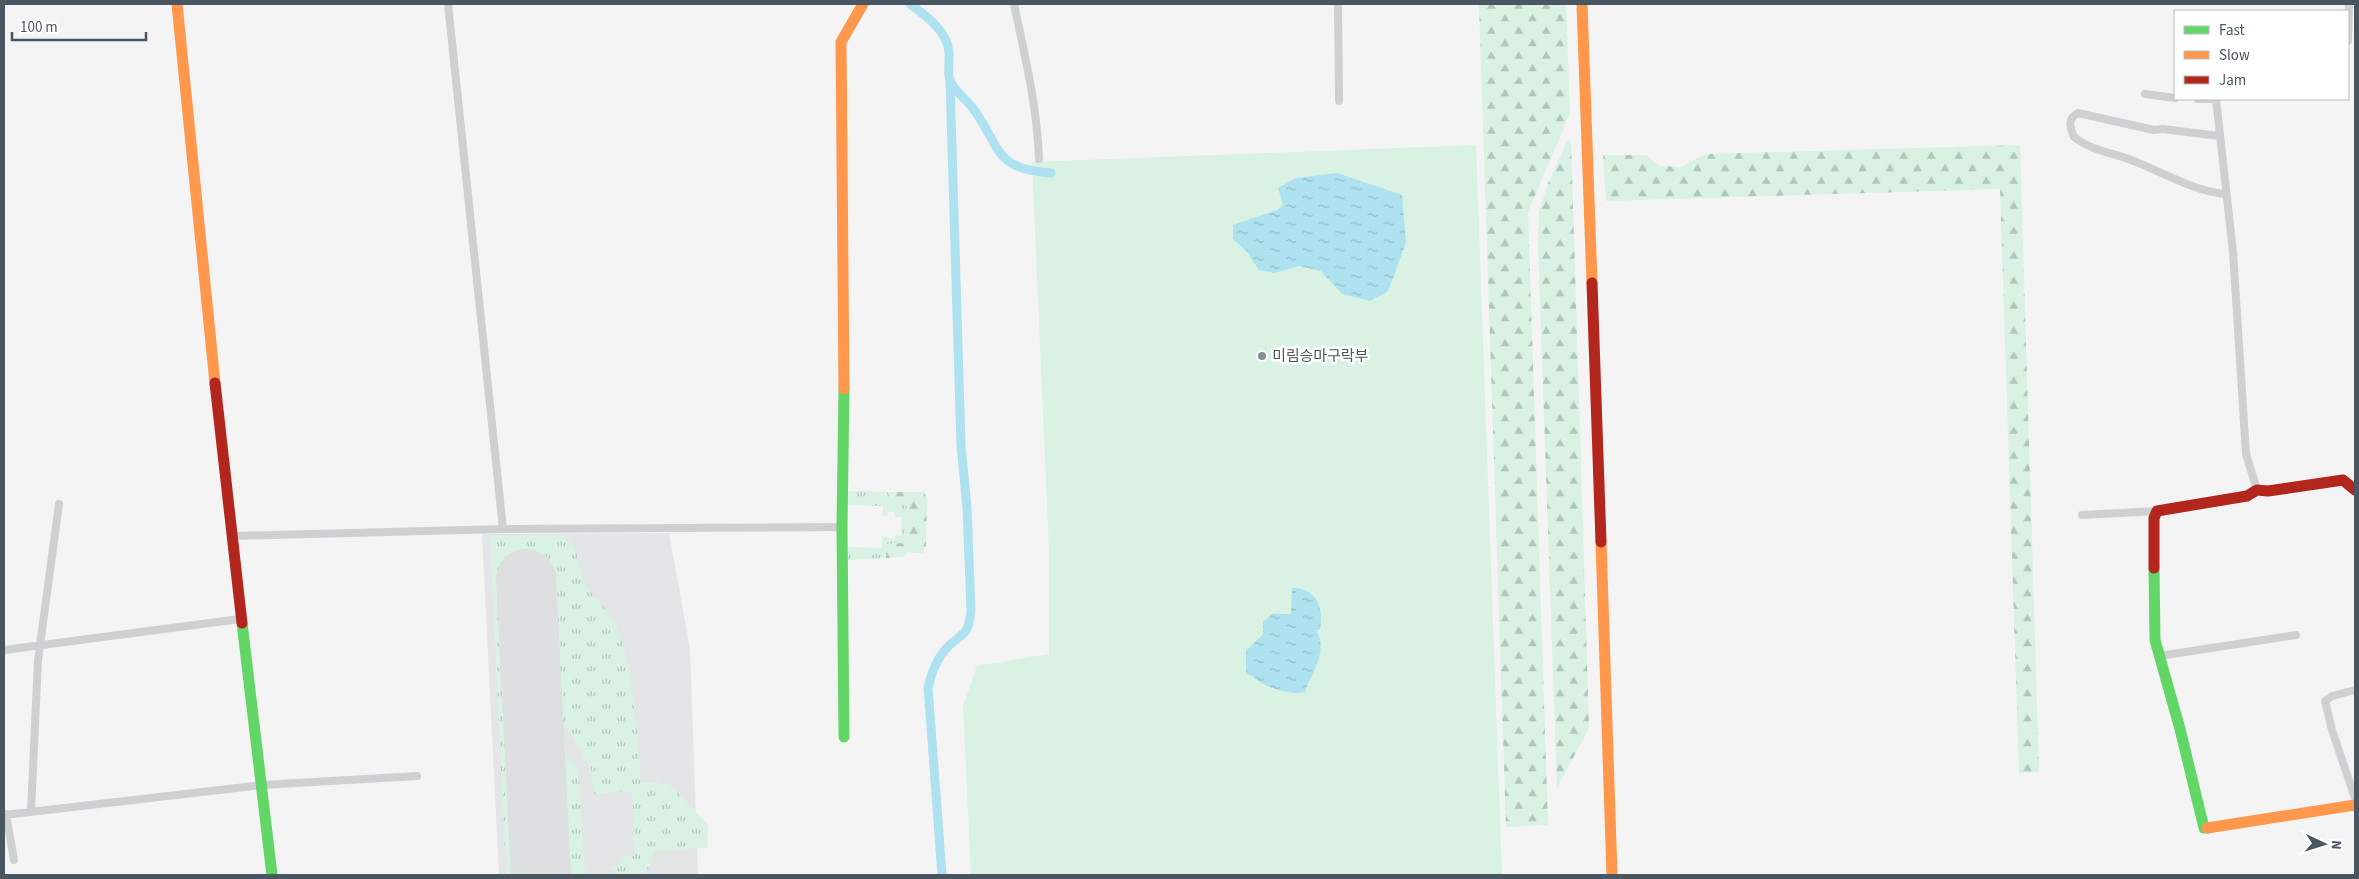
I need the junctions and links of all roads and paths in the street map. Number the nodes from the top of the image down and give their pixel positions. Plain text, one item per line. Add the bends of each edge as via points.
1 (177, 4) edge
2 (448, 4) edge
3 (863, 4) edge
4 (1014, 4) edge
5 (1338, 4) edge
6 (1582, 4) edge
7 (2144, 94) dead end
8 (2174, 98) edge
9 (2216, 100) edge
10 (1339, 101) dead end
11 (2219, 136) junction
12 (1039, 159) dead end
13 (2226, 194) junction
14 (2257, 490) junction
15 (2355, 490) edge
16 (59, 504) dead end
17 (2157, 510) junction
18 (2082, 515) dead end
19 (842, 527) junction
20 (504, 529) junction
21 (231, 536) junction
22 (240, 619) junction
23 (2296, 635) dead end
24 (40, 646) junction
25 (4, 650) edge
26 (2159, 656) junction
27 (2355, 690) edge
28 (844, 736) dead end
29 (417, 776) dead end
30 (262, 785) junction
31 (2355, 798) edge
32 (2355, 805) edge
33 (31, 812) junction
34 (5, 815) edge
35 (14, 860) dead end
36 (272, 875) edge
37 (1612, 875) edge

1 - 21 street
2 - 20 street
3 - 19 street via 841,42 840,63 844,379
4 - 12 street via 1031,82
5 - 10 street
6 - 37 street
7 - 8 street
9 - 11 street
11 - 13 street
11 - 13 street via 2154,130 2078,113 2070,122 2074,137 2081,143 2185,183
13 - 14 street via 2233,252 2246,454
14 - 15 street via 2343,480
14 - 17 street via 2247,496
16 - 24 street
17 - 18 street
17 - 26 street via 2154,518 2155,640
19 - 20 street
19 - 28 street
20 - 21 street
21 - 22 street
22 - 24 street
22 - 30 street
23 - 26 street
24 - 25 street
24 - 33 street
26 - 32 street via 2204,828
27 - 31 street via 2325,701
29 - 30 street
30 - 33 street
30 - 36 street
33 - 34 street
34 - 35 street

